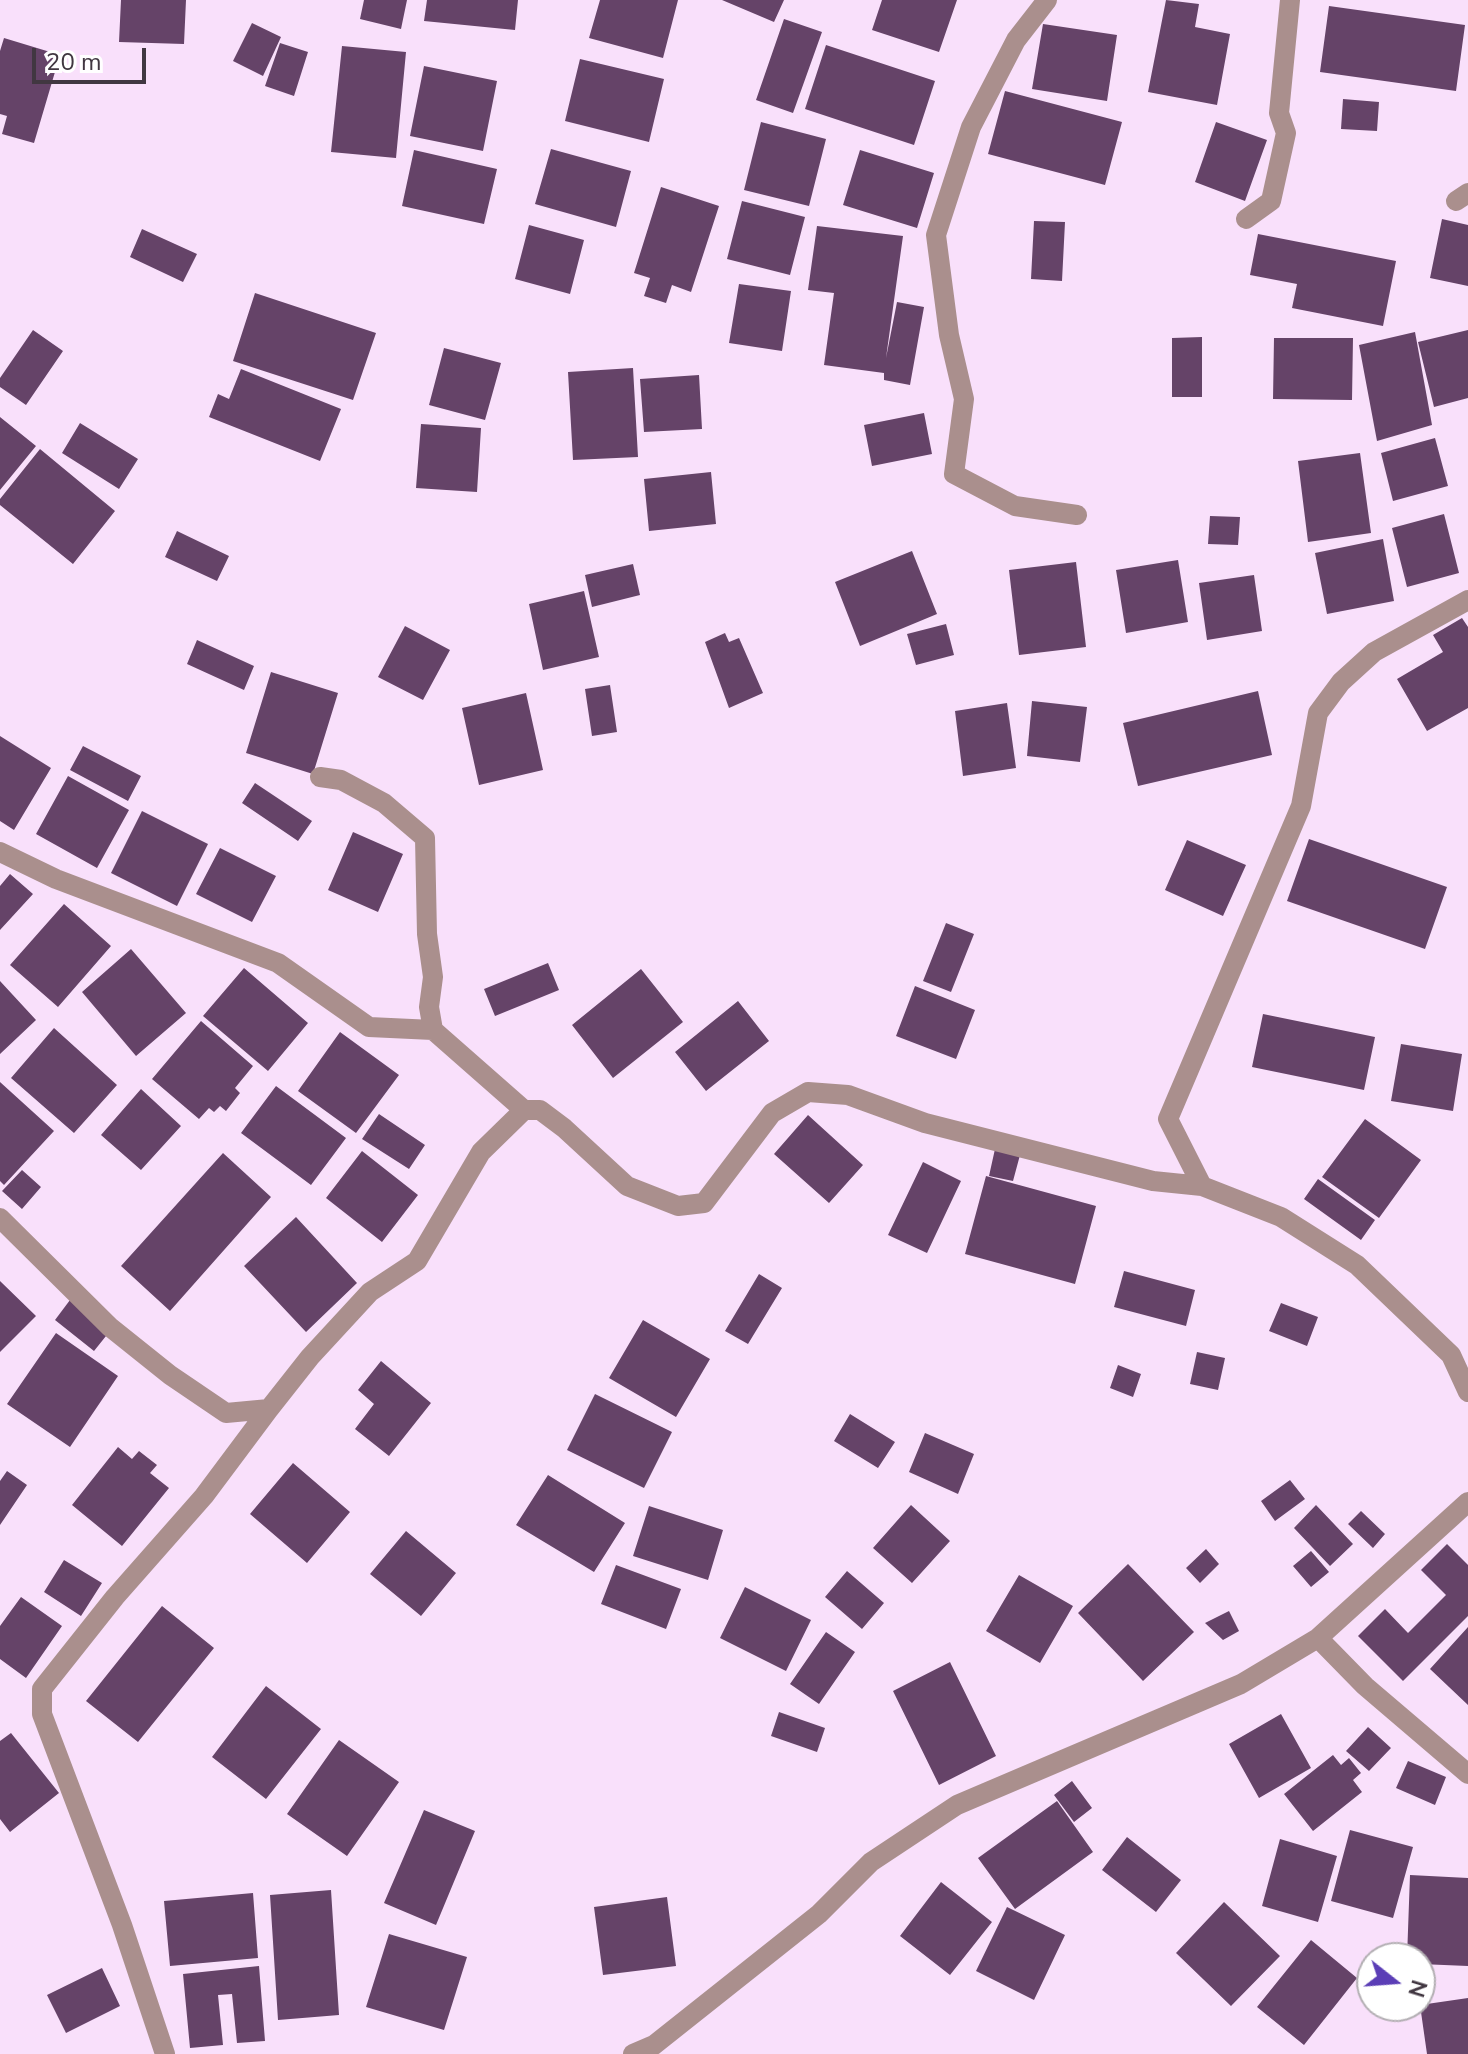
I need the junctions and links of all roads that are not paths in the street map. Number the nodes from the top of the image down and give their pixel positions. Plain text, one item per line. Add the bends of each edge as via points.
1 (1047, 0) edge
2 (1290, 0) edge
3 (1246, 219) dead end
4 (1077, 515) dead end
5 (1468, 600) edge
6 (320, 777) dead end
7 (0, 852) edge
8 (433, 1030) junction
9 (524, 1110) junction
10 (1202, 1186) junction
11 (0, 1218) edge
12 (1468, 1392) edge
13 (269, 1409) junction
14 (1468, 1502) edge
15 (1318, 1638) junction
16 (1468, 1774) edge
17 (165, 2054) edge
18 (633, 2054) edge

1 - 4 street via 1016,40 971,127 936,235 949,335 964,399 954,474 1015,506
2 - 3 street via 1279,113 1286,133 1271,201
5 - 10 street via 1374,652 1341,682 1318,713 1301,806 1168,1119
6 - 8 street via 341,780 384,803 425,838
7 - 8 street via 70,885 278,963 369,1027
8 - 9 street
9 - 10 street via 540,1110 627,1186 678,1206 704,1203 772,1113 808,1092 848,1095 925,1123 1153,1181
9 - 13 street via 481,1152 417,1261 370,1292
10 - 12 street via 1281,1217 1357,1265 1451,1355
11 - 13 street via 110,1327 170,1375 226,1413
13 - 17 street via 204,1496 42,1689 42,1714
14 - 15 street
15 - 16 street
15 - 18 street via 1241,1684 957,1805 871,1862 819,1914 654,2045

